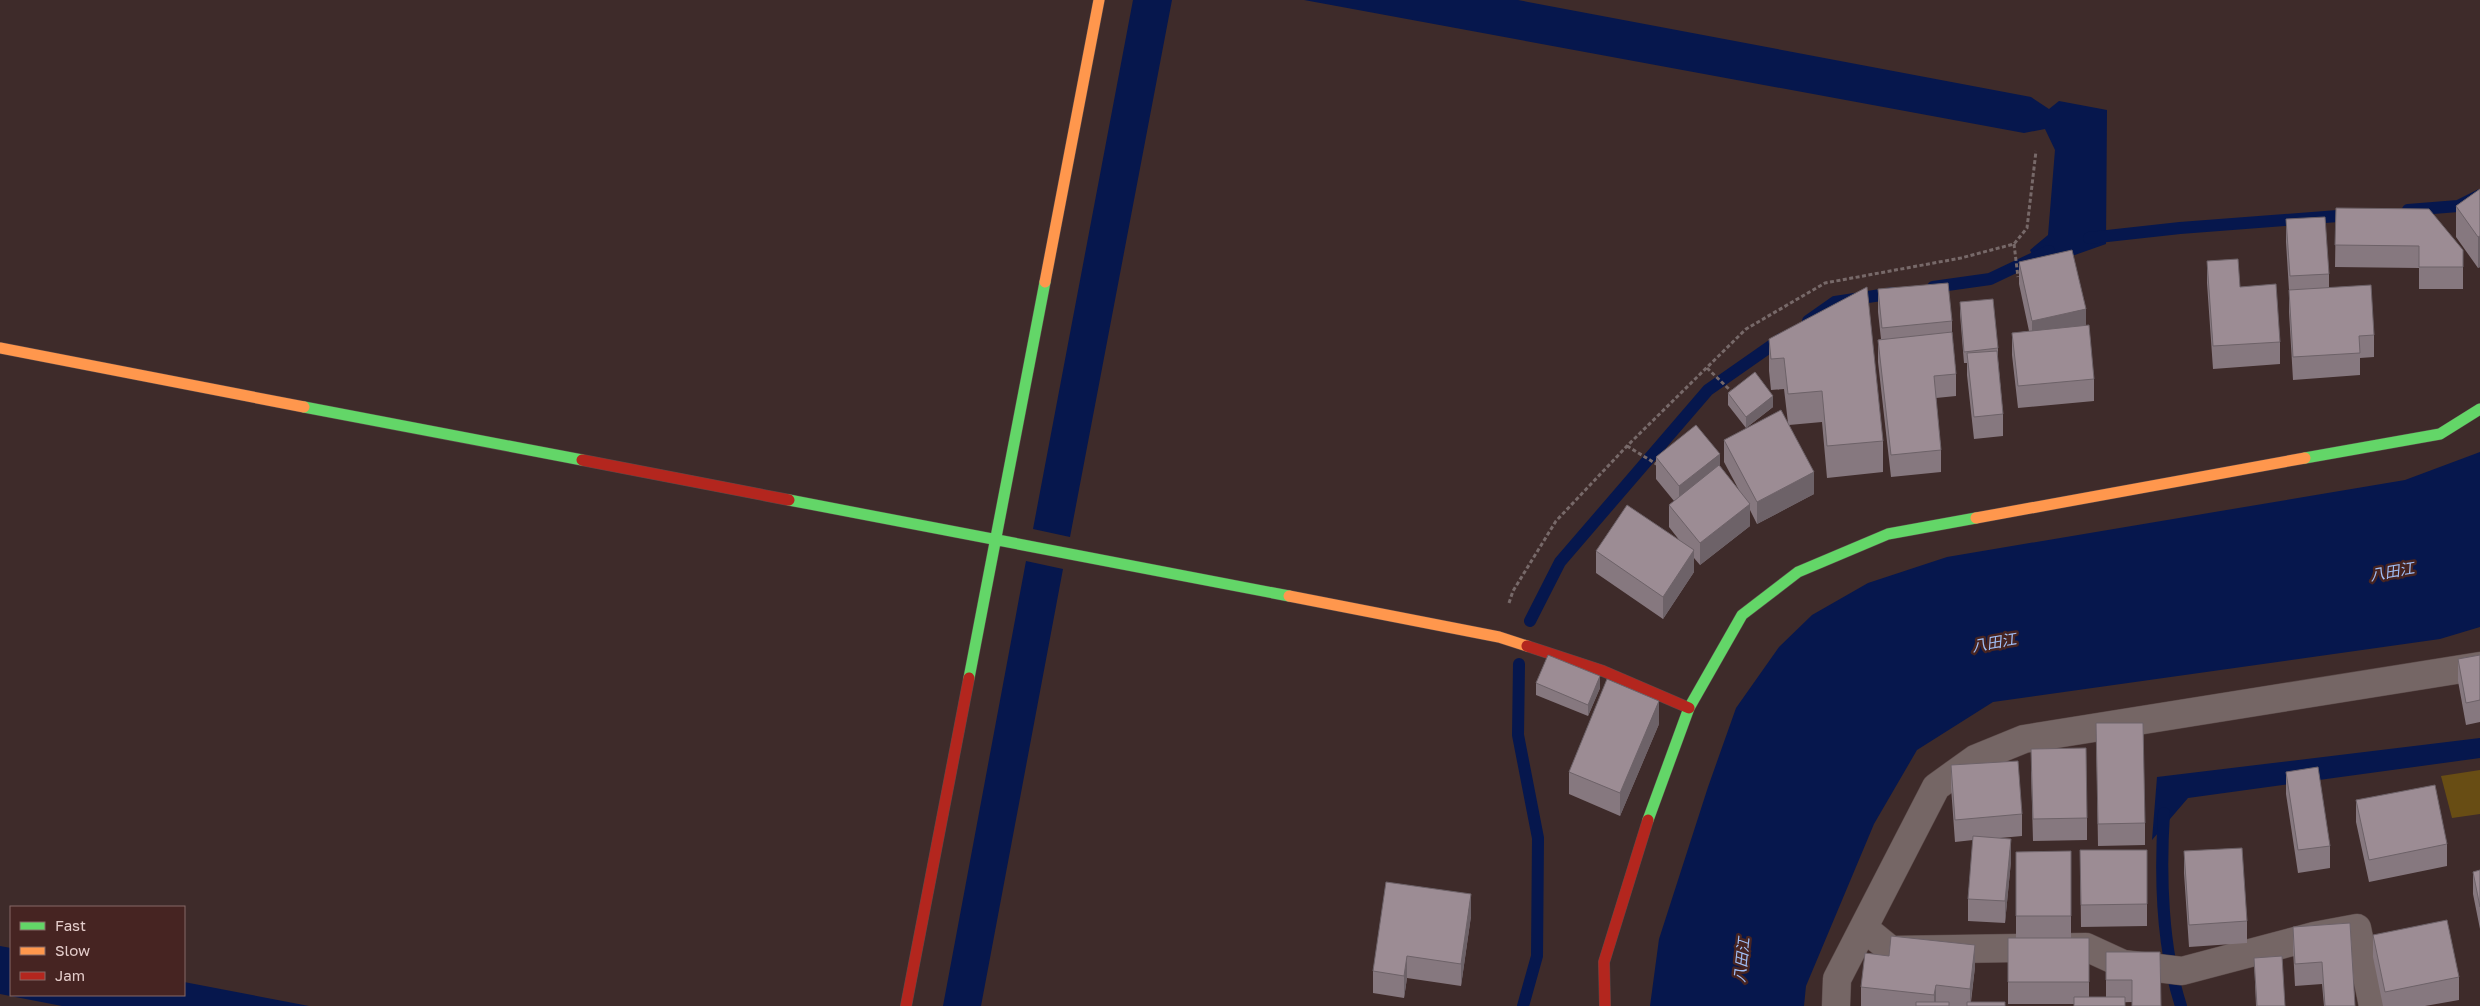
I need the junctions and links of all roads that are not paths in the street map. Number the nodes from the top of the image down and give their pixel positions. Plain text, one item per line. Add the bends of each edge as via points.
1 (1099, 0) edge
2 (0, 348) edge
3 (2480, 409) edge
4 (996, 540) junction
5 (2480, 666) edge
6 (1689, 708) junction
7 (1864, 928) junction
8 (906, 1006) edge
9 (1605, 1006) edge
10 (1836, 1006) edge
11 (2373, 1006) edge

1 - 4 street
2 - 4 street
3 - 6 street via 2440,434 1888,534 1798,572 1742,615
4 - 6 street via 1499,637 1603,671
4 - 8 street
5 - 7 street via 2024,739 1976,759 1936,787
6 - 9 street via 1642,838 1604,962
7 - 10 street via 1838,979
7 - 11 street via 1891,950 2086,947 2123,964 2170,969 2357,928

